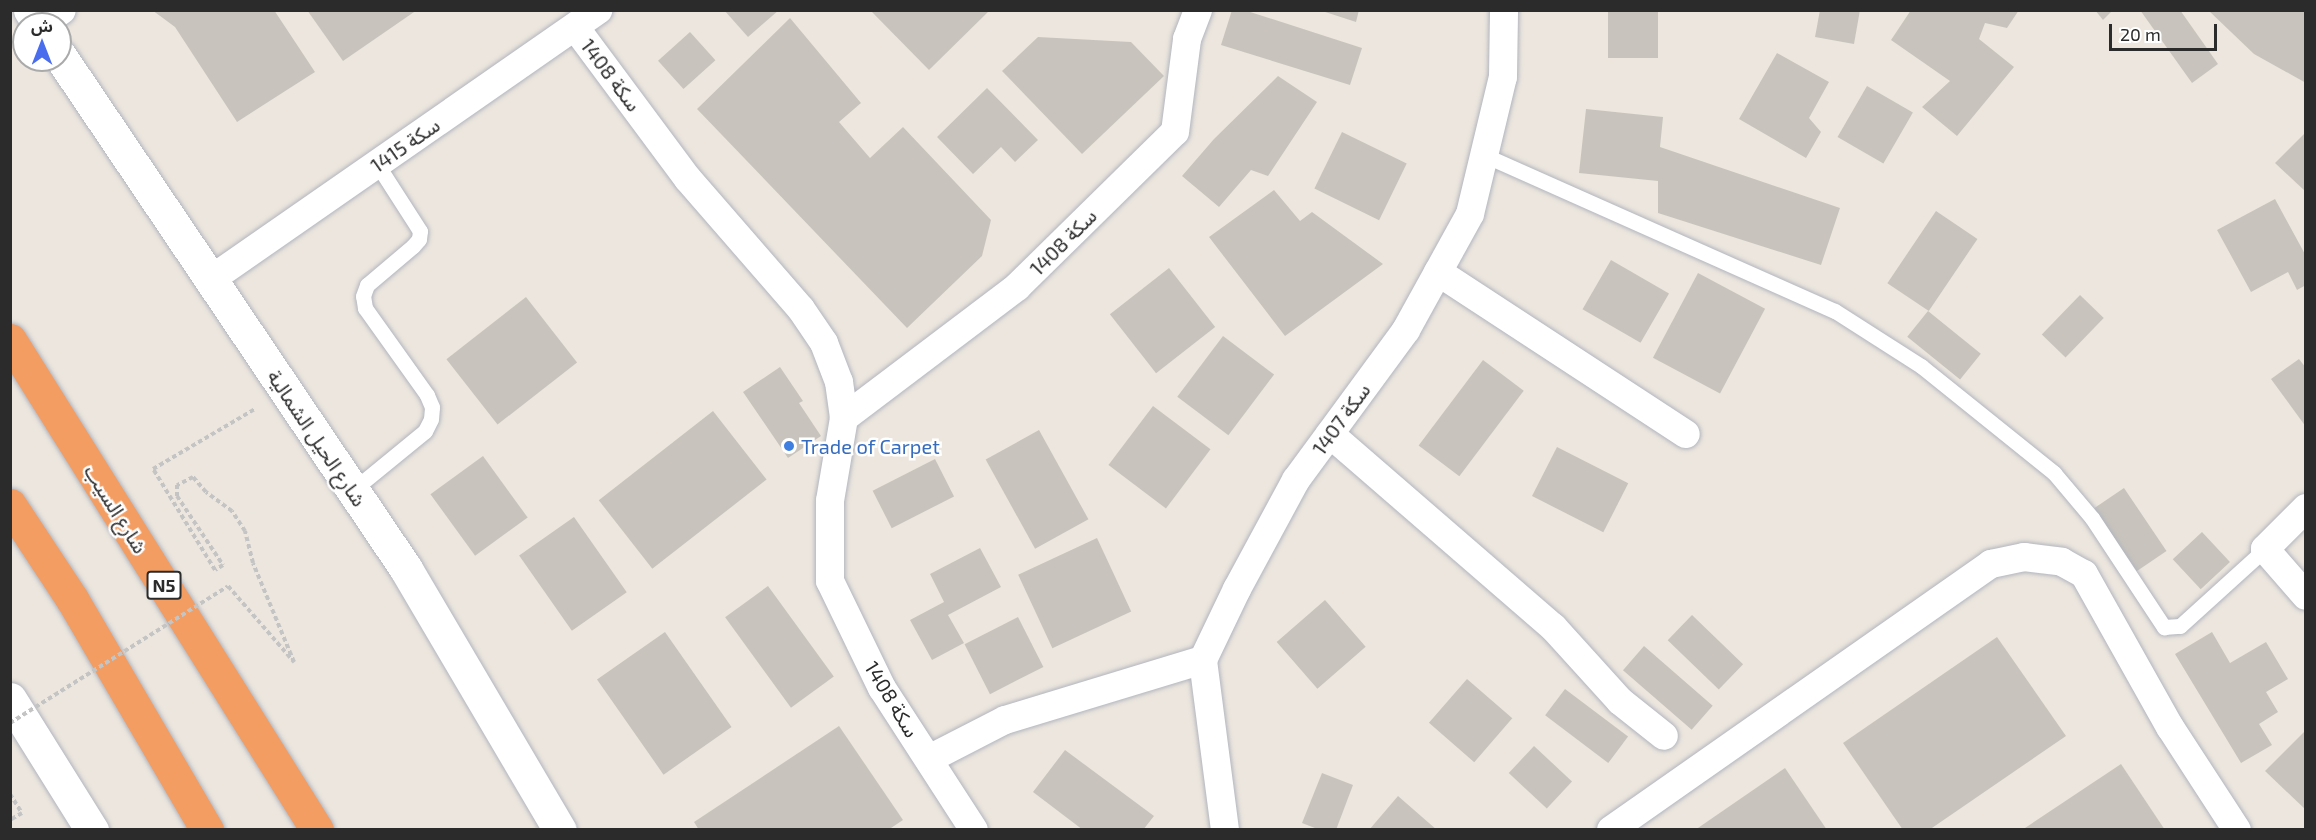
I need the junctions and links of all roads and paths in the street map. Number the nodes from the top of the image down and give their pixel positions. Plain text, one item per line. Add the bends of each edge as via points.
1 (598, 10) edge
2 (1198, 10) edge
3 (1504, 10) edge
4 (575, 27) junction
5 (71, 72) edge
6 (1484, 155) junction
7 (377, 164) junction
8 (1438, 272) junction
9 (210, 279) junction
10 (10, 340) edge
11 (285, 391) junction
12 (844, 418) junction
13 (1330, 434) junction
14 (1686, 434) dead end
15 (353, 490) junction
16 (10, 504) edge
17 (2306, 508) edge
18 (2265, 549) junction
19 (2306, 596) edge
20 (1203, 660) junction
21 (10, 699) edge
22 (10, 723) edge
23 (1664, 736) dead end
24 (929, 759) junction
25 (10, 794) edge
26 (10, 820) edge
27 (82, 826) edge
28 (207, 830) edge
29 (317, 830) edge
30 (560, 830) edge
31 (974, 830) edge
32 (1225, 830) edge
33 (1611, 830) edge
34 (2237, 830) edge

1 - 4 street, سكة 1415
2 - 12 street, سكة 1408 via 1187,39 1175,132 1017,287
3 - 6 street, سكة 1407 via 1503,77
4 - 7 street, سكة 1415
4 - 12 street, سكة 1408 via 688,178 801,309 824,343 839,382
5 - 9 street, شارع الحيل الشمالية
6 - 8 street, سكة 1407 via 1470,214
6 - 18 lane via 1835,311 1921,366 2054,472 2092,518 2164,627 2180,626
7 - 9 street, سكة 1415
7 - 15 lane via 420,231 413,246 367,285 363,296 365,308 432,407 425,431
8 - 13 street, سكة 1407 via 1406,330
8 - 14 street
9 - 11 street, شارع الحيل الشمالية
10 - 29 highway, شارع السيب / N5
11 - 15 street, شارع الحيل الشمالية
11 - 22 path, bridge via 153,469 215,570 223,565 177,496 177,485 193,477 232,511 245,531 253,563 294,662 228,585
12 - 24 street, سكة 1408 via 830,501 830,581 882,688
13 - 20 street, سكة 1407 via 1296,480
13 - 23 street via 1553,627 1620,701
15 - 30 street, شارع الحيل الشمالية via 406,569
16 - 28 highway via 72,599
17 - 18 street
18 - 19 street
20 - 24 street via 1005,720
20 - 32 street
21 - 27 street
24 - 31 street, سكة 1408
25 - 26 path via 22,813
33 - 34 street via 1991,564 2024,557 2062,562 2084,574 2170,727

